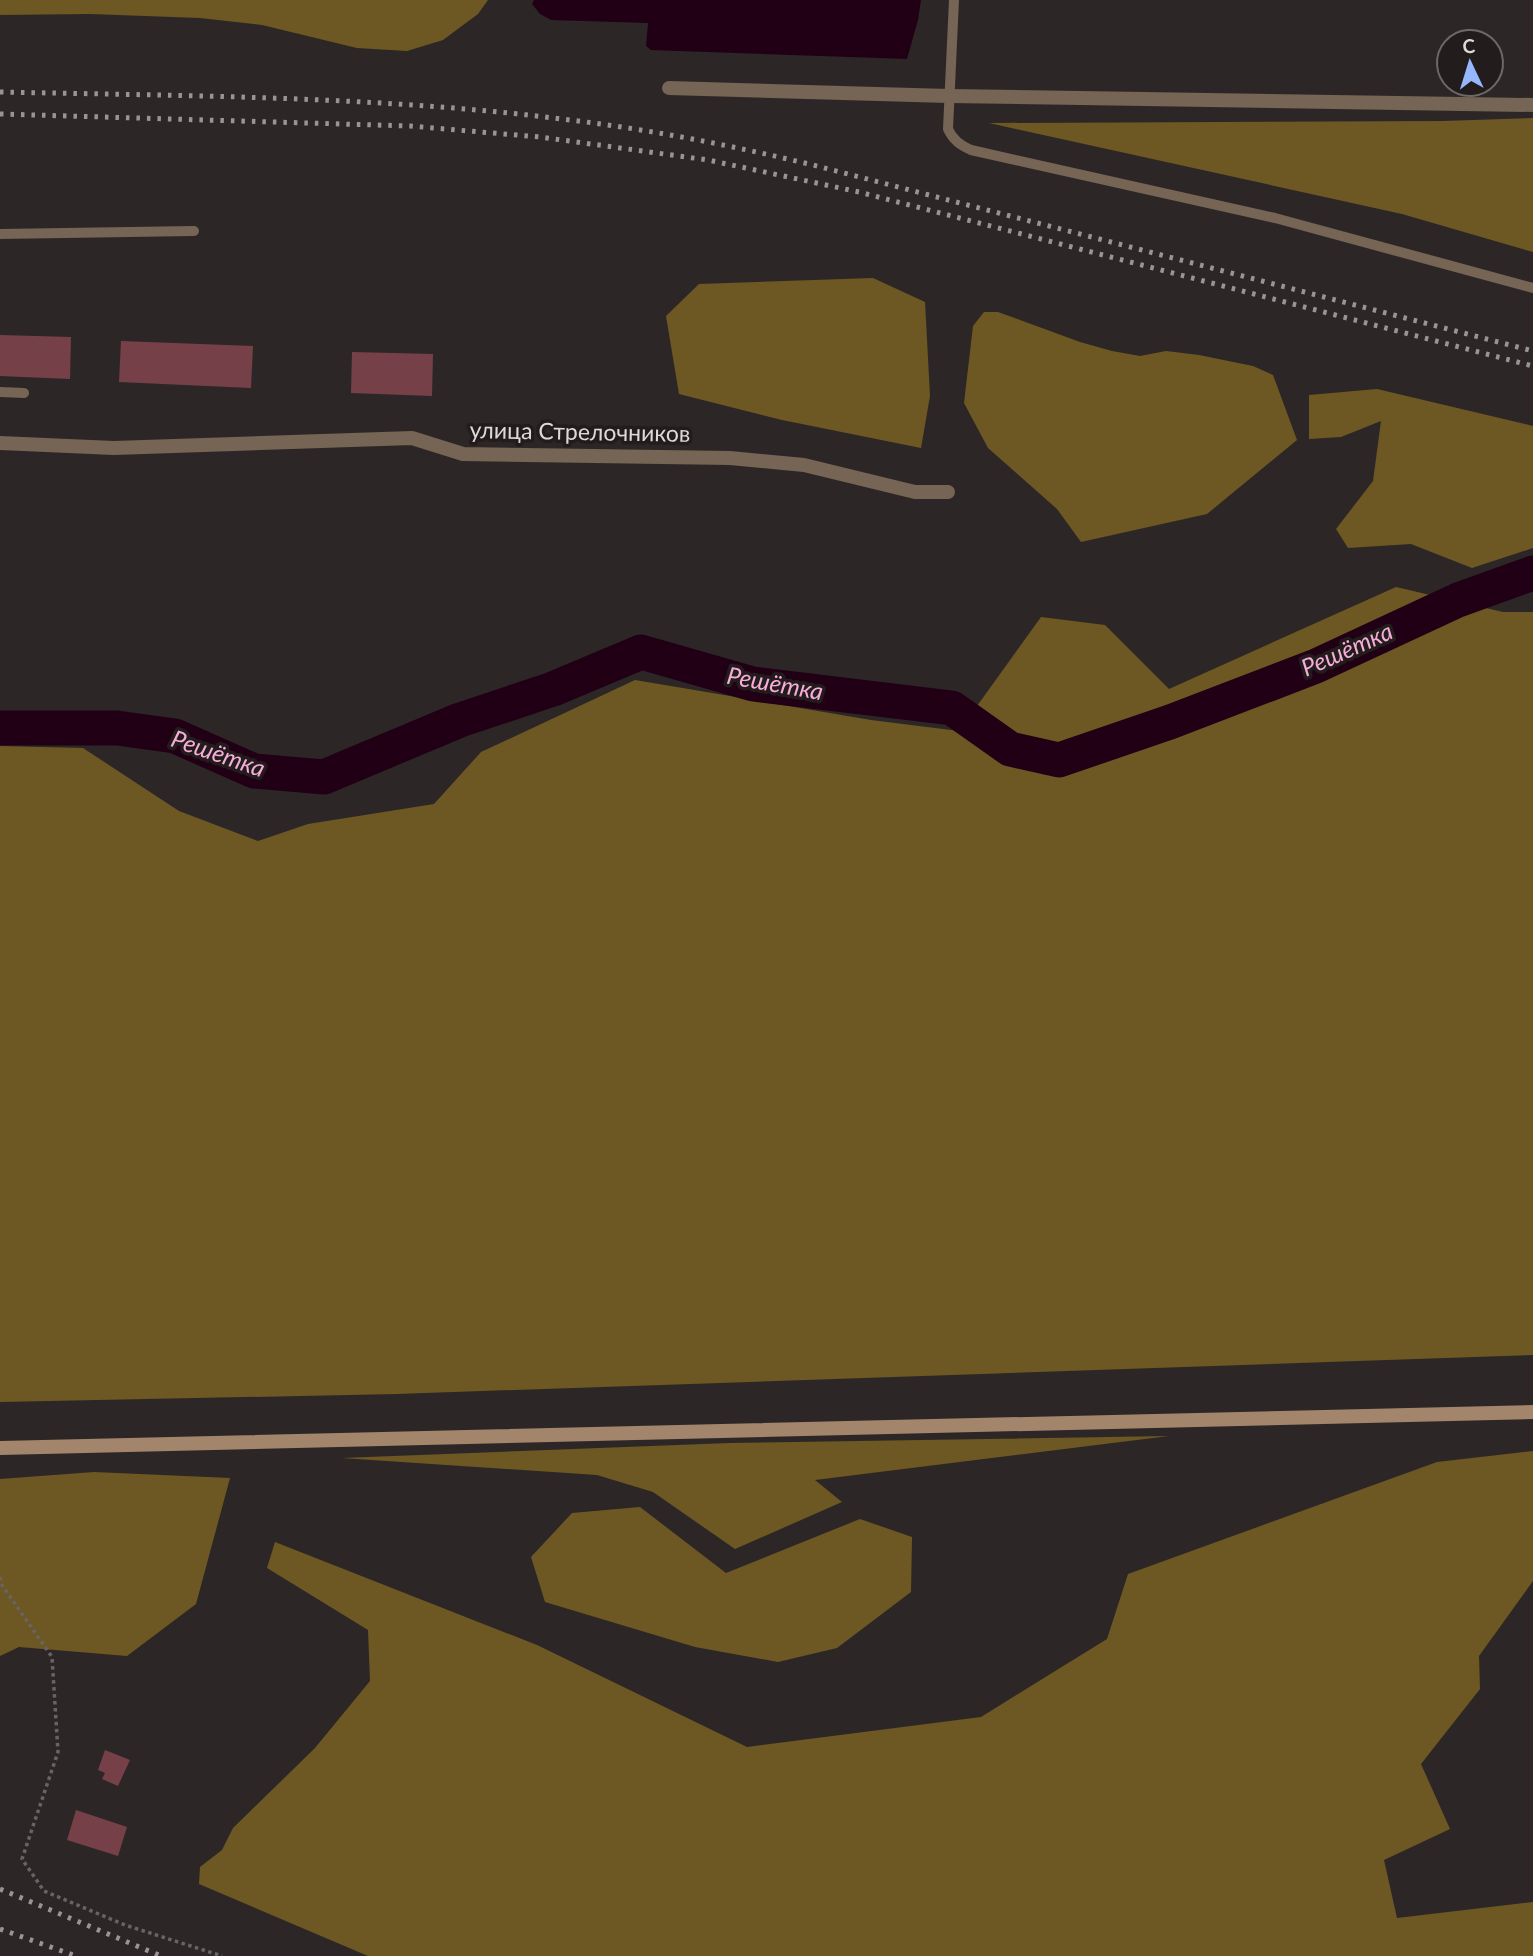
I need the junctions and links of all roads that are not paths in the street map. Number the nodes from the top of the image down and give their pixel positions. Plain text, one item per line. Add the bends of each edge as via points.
1 (954, 0) edge
2 (669, 88) dead end
3 (950, 96) junction
4 (1533, 105) edge
5 (194, 231) dead end
6 (0, 234) edge
7 (1533, 288) edge
8 (0, 392) edge
9 (24, 393) dead end
10 (0, 443) edge
11 (948, 492) dead end
12 (1533, 1412) edge
13 (0, 1448) edge

1 - 3 lane
2 - 3 street
3 - 4 street
3 - 7 lane via 951,137 971,150 1275,218
5 - 6 lane
8 - 9 lane
10 - 11 street, улица Стрелочников via 114,448 412,438 463,454 730,458 804,466 915,492
12 - 13 street

